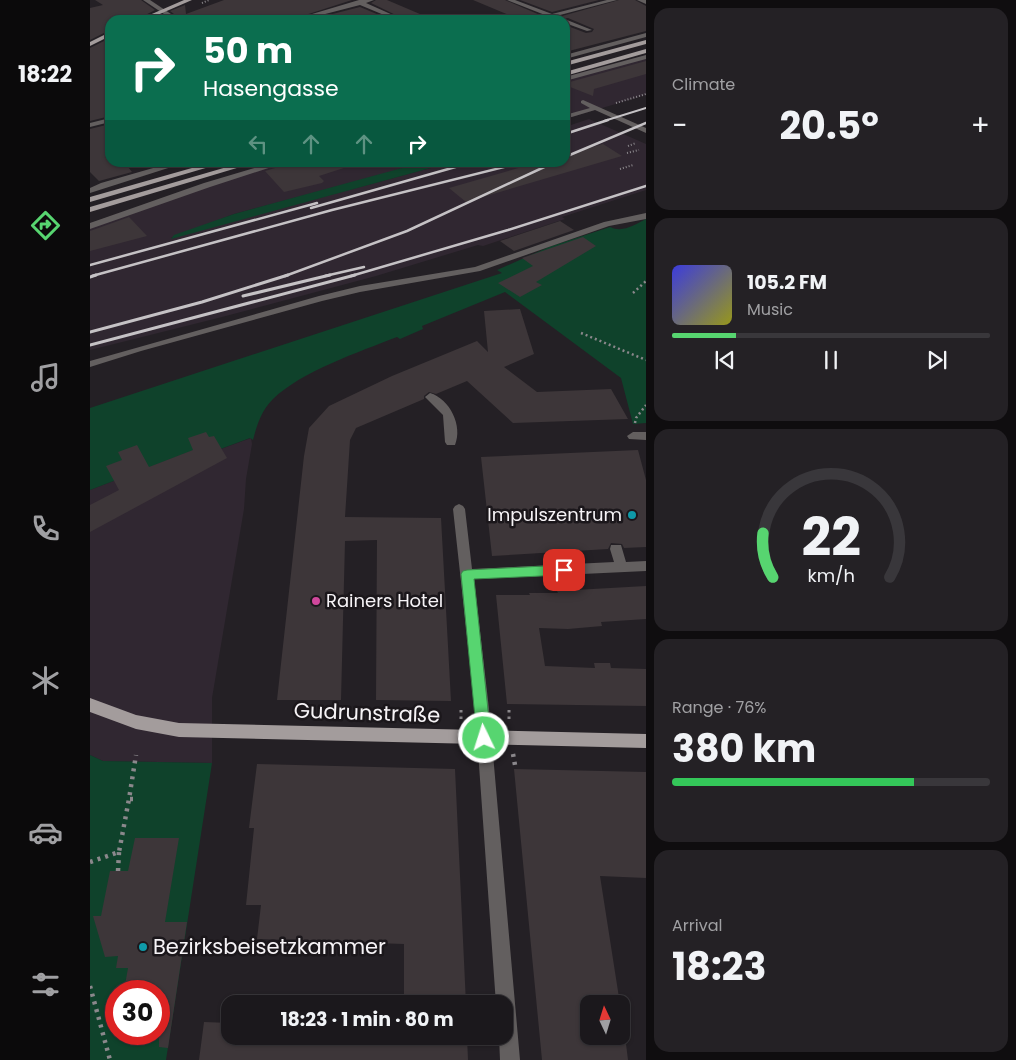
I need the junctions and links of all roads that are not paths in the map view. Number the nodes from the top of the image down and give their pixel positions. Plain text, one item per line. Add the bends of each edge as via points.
1 (146, 0) edge
2 (189, 0) edge
3 (354, 0) edge
4 (371, 0) edge
5 (510, 0) edge
6 (614, 0) edge
7 (640, 0) edge
8 (646, 2) edge
9 (361, 3) junction
10 (162, 10) junction
11 (152, 15) edge
12 (170, 15) edge
13 (314, 15) edge
14 (389, 15) edge
15 (549, 15) edge
16 (556, 15) edge
17 (570, 22) edge
18 (589, 30) dead end
19 (646, 35) edge
20 (105, 36) edge
21 (646, 42) edge
22 (90, 44) edge
23 (646, 51) edge
24 (570, 56) edge
25 (646, 57) edge
26 (570, 63) edge
27 (570, 73) edge
28 (570, 77) edge
29 (583, 102) dead end
30 (596, 108) junction
31 (570, 115) edge
32 (105, 121) edge
33 (90, 125) edge
34 (646, 131) edge
35 (167, 167) edge
36 (206, 167) edge
37 (237, 167) edge
38 (268, 167) edge
39 (197, 179) junction
40 (136, 187) junction
41 (90, 191) edge
42 (90, 200) edge
43 (90, 210) edge
44 (646, 216) edge
45 (90, 218) edge
46 (90, 226) edge
47 (90, 364) edge
48 (430, 397) dead end
49 (634, 436) dead end
50 (646, 436) edge
51 (451, 442) dead end
52 (460, 509) dead end
53 (616, 549) dead end
54 (646, 566) edge
55 (622, 568) junction
56 (467, 574) junction
57 (90, 704) edge
58 (484, 738) junction
59 (646, 741) edge
60 (510, 1060) edge

1 - 10 street
2 - 10 main road
3 - 9 street
4 - 9 street
5 - 15 street
6 - 16 street
7 - 8 street
9 - 13 street
9 - 14 street
10 - 11 main road
10 - 12 street
17 - 18 street
19 - 24 street
20 - 22 main road
21 - 26 main road
23 - 27 main road
25 - 28 street
29 - 30 street
30 - 31 street
30 - 34 street
32 - 33 street
35 - 41 street
36 - 40 main road
37 - 39 main road
38 - 46 street
39 - 43 main road
39 - 45 main road
40 - 41 main road
40 - 42 main road
44 - 47 street via 607,224 477,269 336,295
48 - 51 street via 447,410 451,419
49 - 50 street
52 - 56 street
53 - 55 street
54 - 55 street
55 - 56 street
56 - 58 street
57 - 58 main road, Gudrunstraße via 136,722 178,730
58 - 59 main road, Gudrunstraße
58 - 60 street

